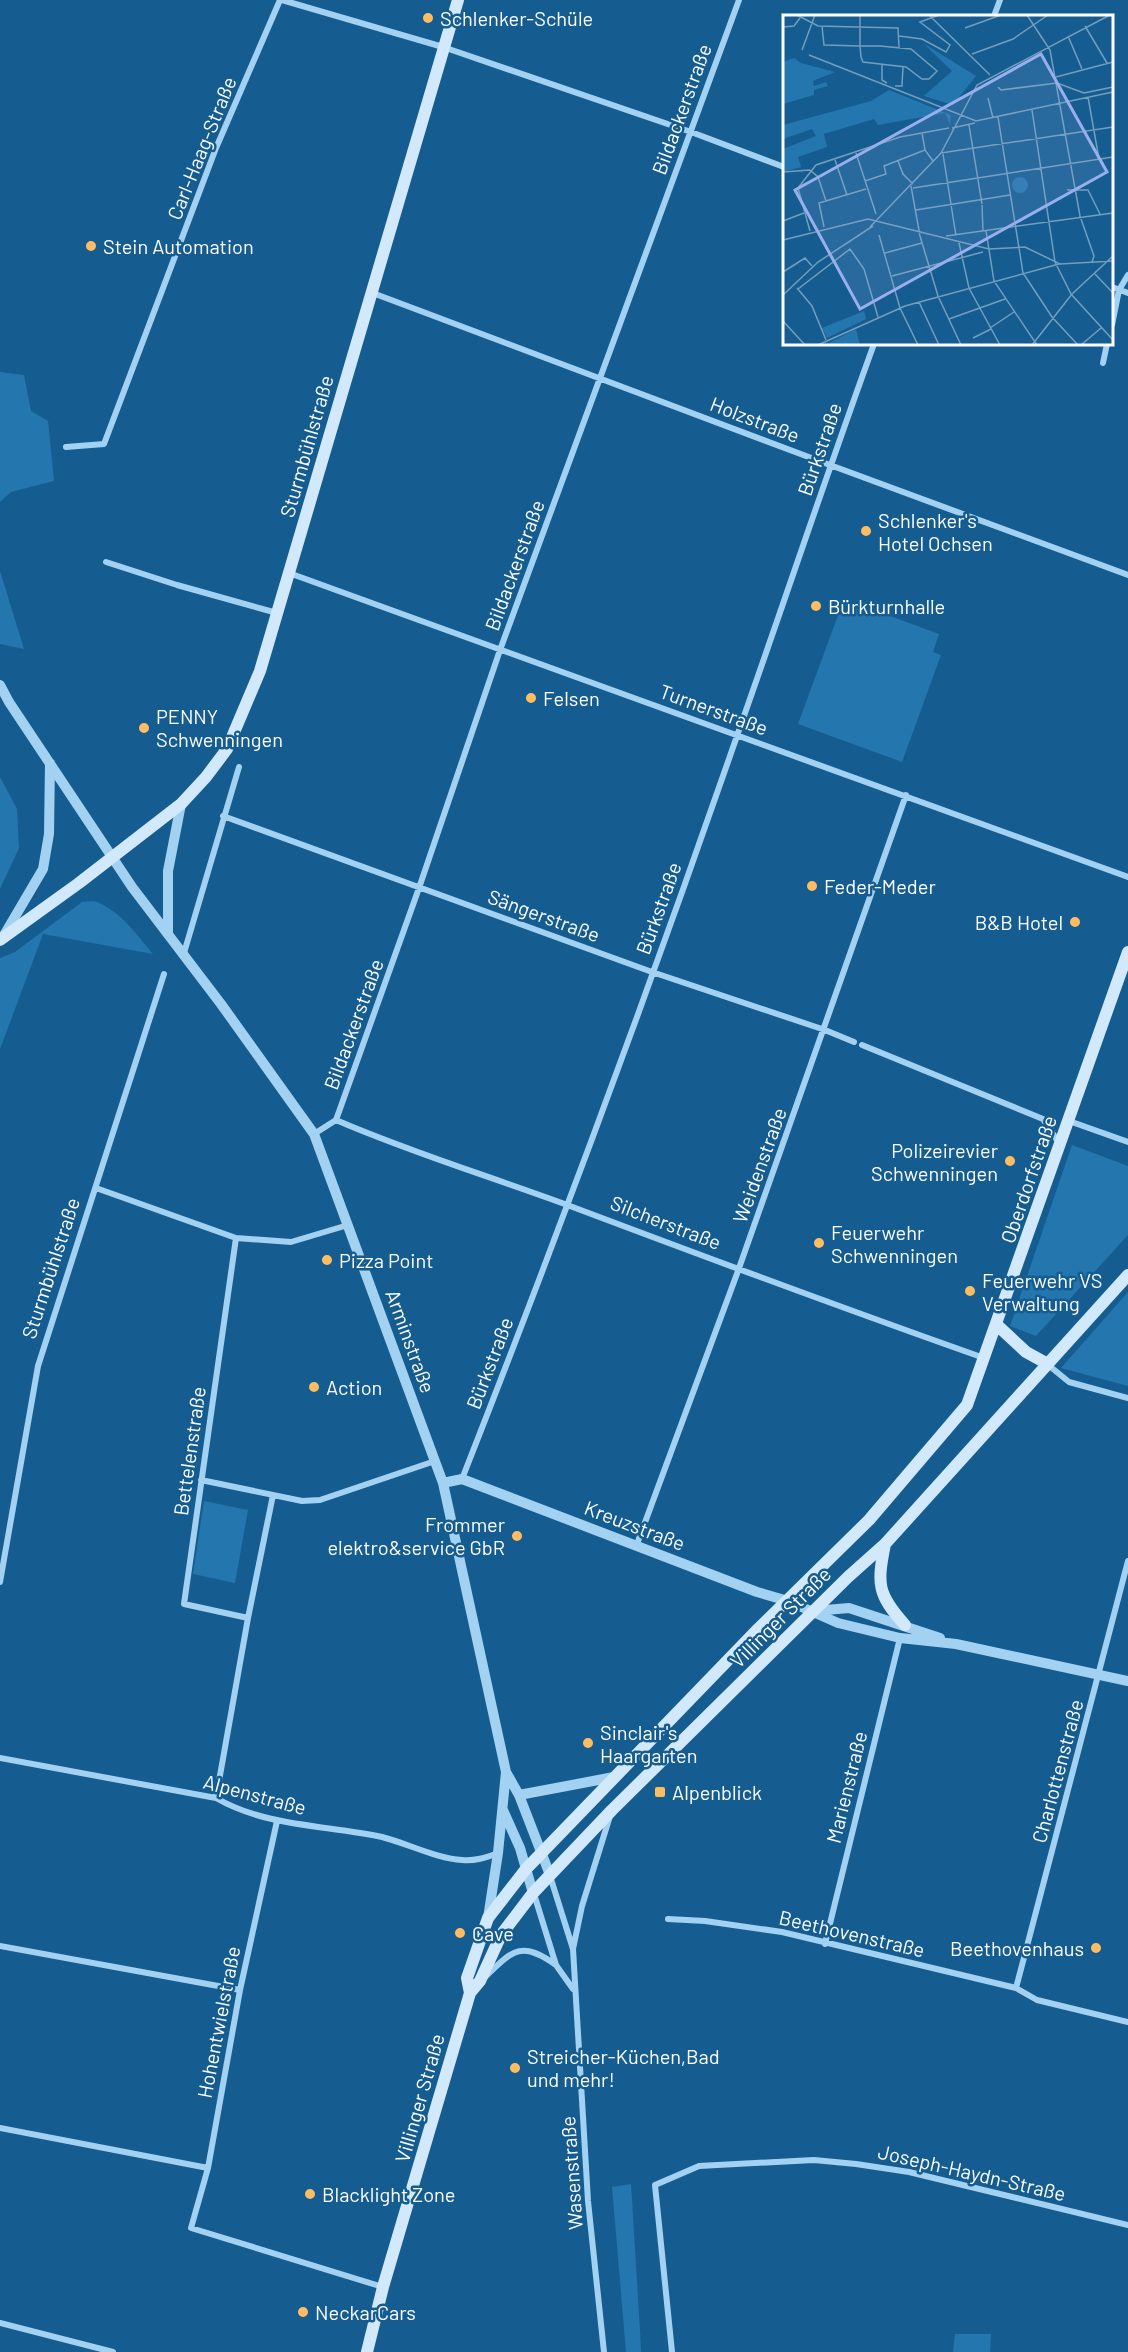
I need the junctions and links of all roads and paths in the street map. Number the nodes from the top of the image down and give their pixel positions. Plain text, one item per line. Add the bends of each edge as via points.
1 (281, 0) edge
2 (458, 0) edge
3 (739, 0) edge
4 (991, 0) edge
5 (999, 1) edge
6 (443, 47) junction
7 (691, 132) junction
8 (783, 166) edge
9 (1128, 275) edge
10 (1113, 287) edge
11 (1119, 290) junction
12 (370, 292) junction
13 (1128, 293) edge
14 (1113, 320) edge
15 (874, 345) edge
16 (1107, 345) edge
17 (1103, 363) dead end
18 (600, 378) junction
19 (66, 447) dead end
20 (830, 465) junction
21 (106, 561) dead end
22 (289, 573) junction
23 (1128, 575) edge
24 (277, 613) junction
25 (500, 650) junction
26 (0, 685) edge
27 (738, 735) junction
28 (50, 763) junction
29 (239, 767) dead end
30 (906, 795) junction
31 (181, 804) junction
32 (223, 816) junction
33 (112, 856) junction
34 (1128, 877) edge
35 (419, 888) junction
36 (168, 933) junction
37 (1, 939) edge
38 (1128, 952) edge
39 (184, 953) junction
40 (652, 972) junction
41 (164, 974) dead end
42 (825, 1030) junction
43 (854, 1042) dead end
44 (862, 1045) dead end
45 (336, 1120) junction
46 (1070, 1121) junction
47 (314, 1134) junction
48 (1128, 1142) edge
49 (1060, 1146) junction
50 (96, 1188) junction
51 (568, 1206) junction
52 (349, 1224) junction
53 (236, 1238) junction
54 (738, 1270) junction
55 (1128, 1275) edge
56 (997, 1325) junction
57 (984, 1358) junction
58 (1046, 1363) junction
59 (1128, 1398) edge
60 (435, 1461) junction
61 (462, 1479) junction
62 (201, 1480) junction
63 (443, 1483) junction
64 (273, 1495) junction
65 (637, 1544) junction
66 (885, 1544) junction
67 (1128, 1561) edge
68 (0, 1582) edge
69 (788, 1601) junction
70 (814, 1611) junction
71 (249, 1618) junction
72 (905, 1625) junction
73 (900, 1638) junction
74 (956, 1644) junction
75 (1099, 1674) junction
76 (1128, 1681) edge
77 (0, 1758) edge
78 (506, 1772) junction
79 (614, 1777) junction
80 (519, 1795) junction
81 (216, 1798) junction
82 (502, 1807) junction
83 (612, 1810) junction
84 (277, 1821) junction
85 (498, 1853) junction
86 (541, 1853) junction
87 (526, 1869) junction
88 (550, 1875) junction
89 (533, 1893) junction
90 (488, 1918) junction
91 (668, 1919) dead end
92 (825, 1944) junction
93 (0, 1946) edge
94 (573, 1949) junction
95 (556, 1965) junction
96 (480, 1981) junction
97 (1016, 1988) junction
98 (240, 1990) junction
99 (574, 1991) junction
100 (470, 1993) junction
101 (1128, 2022) edge
102 (0, 2128) edge
103 (208, 2168) junction
104 (1128, 2225) edge
105 (383, 2288) junction
106 (0, 2323) edge
107 (113, 2352) edge
108 (367, 2352) edge
109 (604, 2352) edge
110 (672, 2352) edge

1 - 6 street
1 - 19 street, Carl-Haag-Straße via 216,148 104,444
2 - 6 main road, Sturmbühlstraße
3 - 7 street, Bildackerstraße
4 - 5 street
6 - 7 street
6 - 12 main road, Sturmbühlstraße
7 - 8 street
7 - 18 street, Bildackerstraße
9 - 11 street
10 - 11 street
11 - 13 street
11 - 14 street
12 - 18 street, Holzstraße
12 - 22 main road, Sturmbühlstraße
15 - 20 street, Bürkstraße
16 - 17 street
18 - 20 street, Holzstraße
18 - 25 street, Bildackerstraße
20 - 23 street, Holzstraße
20 - 27 street, Bürkstraße
21 - 24 street
22 - 24 main road, Sturmbühlstraße
22 - 25 street, Turnerstraße
24 - 31 main road, Sturmbühlstraße via 260,671 227,749
25 - 27 street, Turnerstraße
25 - 35 street, Bildackerstraße
26 - 28 street, Arminstraße
27 - 30 street, Turnerstraße
27 - 40 street, Bürkstraße
28 - 33 street, Arminstraße
28 - 37 street via 49,834 43,869
29 - 32 street
30 - 34 street, Turnerstraße
30 - 42 street, Weidenstraße
31 - 33 main road, Sturmbühlstraße
31 - 36 street via 168,871
32 - 35 street, Sängerstraße
32 - 39 street
33 - 36 street, Arminstraße
33 - 37 main road, Sturmbühlstraße
35 - 40 street, Sängerstraße
35 - 45 street, Bildackerstraße
36 - 39 street, Arminstraße
38 - 46 main road, Oberdorfstraße
39 - 47 street, Arminstraße
40 - 42 street, Sängerstraße
40 - 51 street, Bürkstraße
41 - 50 street, Sturmbühlstraße
42 - 43 street, Sängerstraße
42 - 54 street, Weidenstraße
44 - 49 street via 1043,1119
45 - 47 street, Bildackerstraße
45 - 51 street, Silcherstraße via 392,1144
46 - 48 street
46 - 49 main road, Oberdorfstraße
47 - 52 street, Arminstraße
49 - 56 main road, Oberdorfstraße
50 - 53 street
50 - 68 street, Sturmbühlstraße via 38,1366
51 - 54 street, Silcherstraße
51 - 61 street, Bürkstraße
52 - 53 street via 291,1242
52 - 60 street, Arminstraße
53 - 62 street, Bettelenstraße
54 - 57 street, Silcherstraße
54 - 65 street, Weidenstraße
55 - 58 main road, Villinger Straße
56 - 57 main road, Oberdorfstraße
56 - 58 main road via 1019,1347
57 - 69 main road, Oberdorfstraße via 967,1405 869,1520
58 - 59 street via 1069,1382
58 - 66 main road, Villinger Straße
60 - 63 street, Arminstraße
60 - 64 street via 320,1500
61 - 63 street
61 - 65 street, Kreuzstraße
62 - 64 street
62 - 71 street, Bettelenstraße via 184,1604
63 - 78 street, Arminstraße
64 - 71 street
65 - 69 street, Kreuzstraße
66 - 70 main road, Villinger Straße
66 - 72 main road via 879,1575 887,1605
67 - 75 street, Charlottenstraße
69 - 70 street, Kreuzstraße
69 - 79 main road, Villinger Straße
70 - 72 street, Kreuzstraße via 849,1608
70 - 73 street, Kreuzstraße via 838,1623
70 - 83 main road, Villinger Straße
71 - 81 street
72 - 74 street, Kreuzstraße
73 - 74 street, Kreuzstraße
73 - 92 street, Marienstraße
74 - 75 street, Kreuzstraße
75 - 76 street, Kreuzstraße
75 - 97 street, Charlottenstraße
77 - 81 street, Alpenstraße
78 - 80 street, Arminstraße
78 - 82 street, Arminstraße
79 - 80 street
79 - 86 main road, Villinger Straße
80 - 86 street, Arminstraße
81 - 84 street, Alpenstraße via 234,1809
82 - 85 street, Arminstraße
82 - 87 street
83 - 88 main road, Villinger Straße
83 - 94 street, Wasenstraße
84 - 85 street, Alpenstraße via 382,1837 459,1860 480,1860
84 - 98 street, Hohentwielstraße
85 - 90 street, Arminstraße
86 - 87 main road, Villinger Straße
86 - 88 street, Arminstraße
87 - 89 street
87 - 90 main road, Villinger Straße
88 - 89 main road, Villinger Straße
88 - 94 street, Wasenstraße
89 - 95 street, Wasenstraße
89 - 96 main road, Villinger Straße via 501,1935
90 - 100 main road, Villinger Straße via 467,1978
91 - 92 street, Beethovenstraße via 782,1932
92 - 97 street, Beethovenstraße
93 - 98 street
94 - 99 street, Wasenstraße
95 - 96 street, Wasenstraße via 537,1951 516,1951
95 - 99 street, Wasenstraße
96 - 100 main road, Villinger Straße
97 - 101 street, Beethovenstraße via 1037,2000
98 - 103 street, Hohentwielstraße
99 - 109 street, Wasenstraße via 588,2201
100 - 105 main road, Villinger Straße
102 - 103 street
103 - 105 street, Hohentwielstraße via 191,2228
104 - 110 street, Joseph-Haydn-Straße via 909,2172 856,2164 814,2160 699,2166 655,2185
105 - 108 main road, Villinger Straße
106 - 107 street

